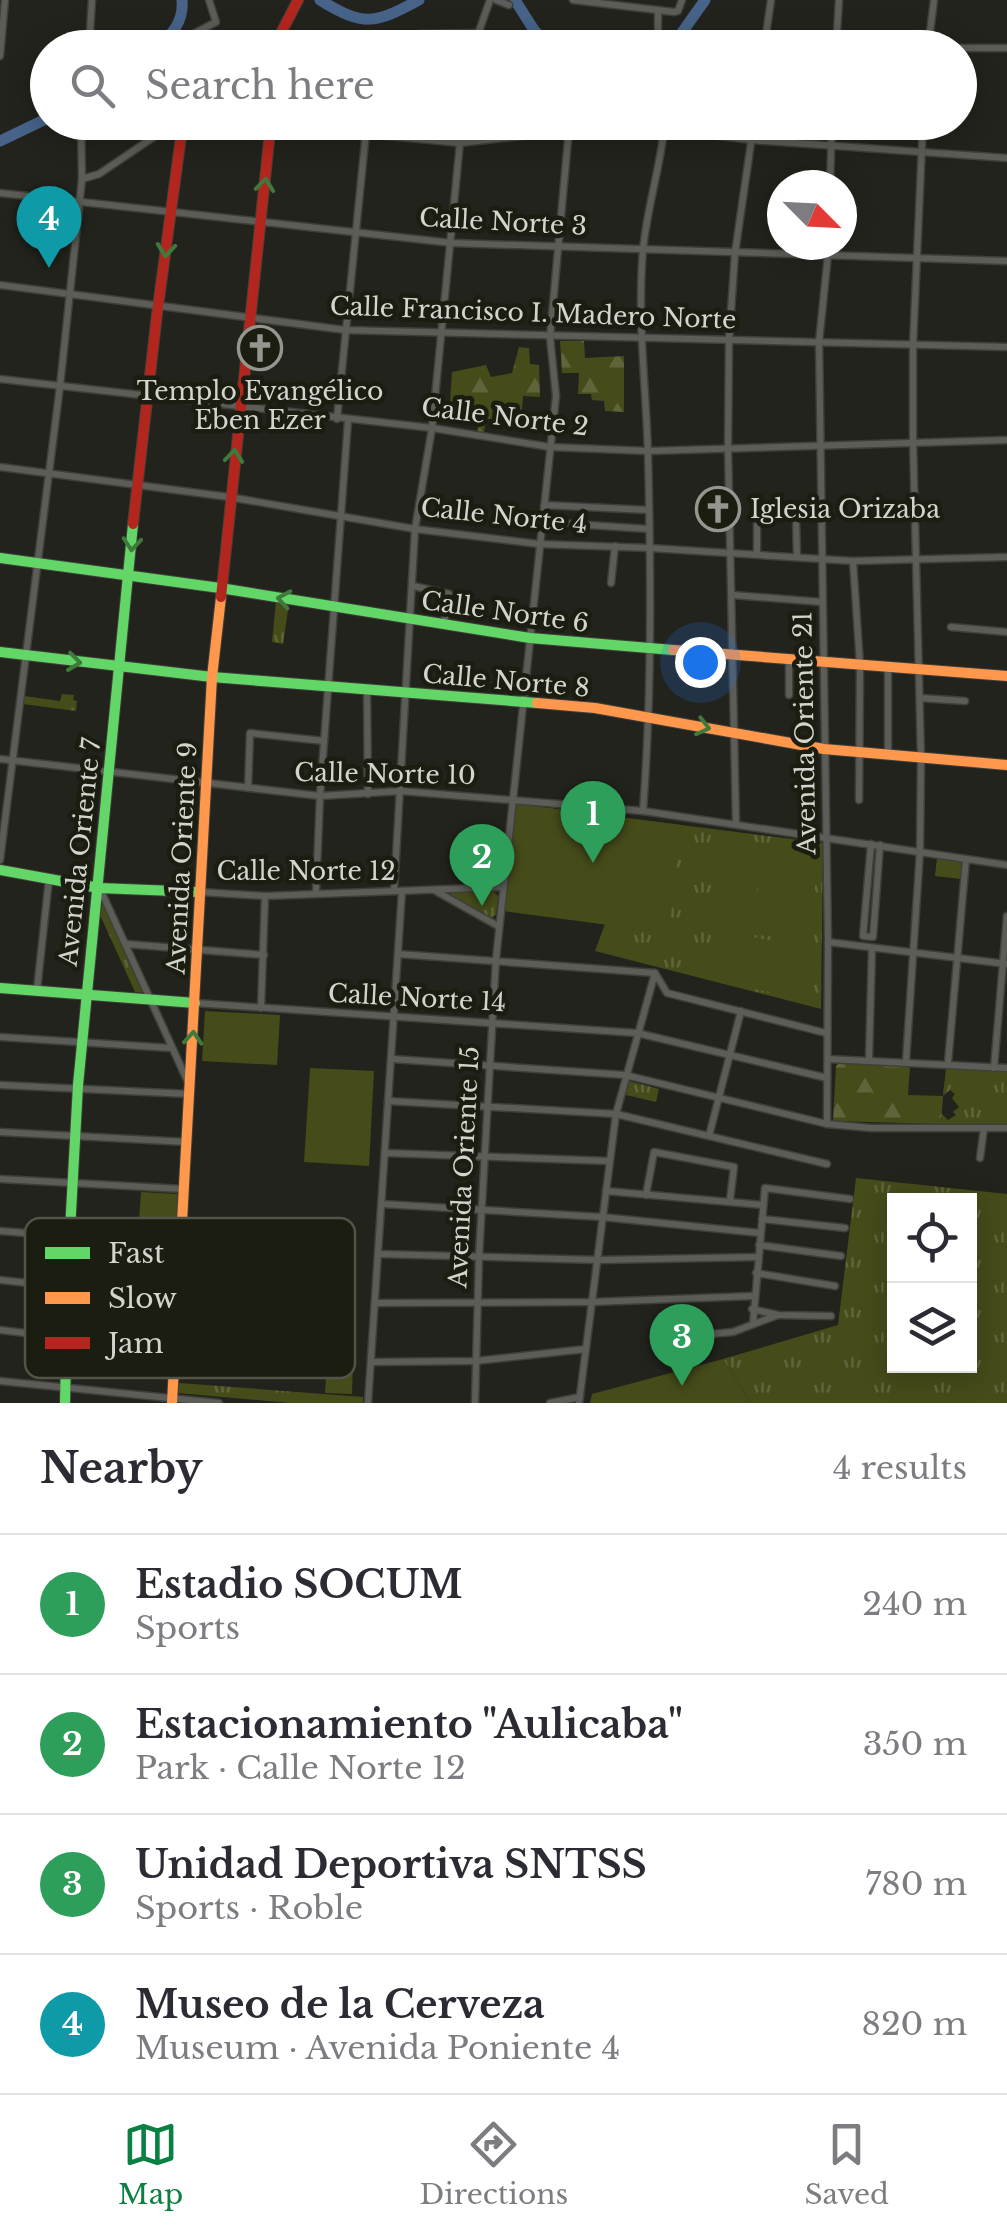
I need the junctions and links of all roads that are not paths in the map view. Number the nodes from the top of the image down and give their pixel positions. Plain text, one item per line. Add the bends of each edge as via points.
1 (4, 0) edge
2 (92, 0) edge
3 (210, 0) edge
4 (298, 0) edge
5 (493, 0) edge
6 (573, 0) edge
7 (682, 0) edge
8 (771, 0) edge
9 (839, 0) edge
10 (934, 0) edge
11 (508, 5) dead end
12 (658, 10) junction
13 (91, 30) edge
14 (200, 30) edge
15 (284, 30) edge
16 (479, 30) edge
17 (658, 30) edge
18 (767, 30) edge
19 (837, 30) edge
20 (930, 30) edge
21 (977, 48) edge
22 (1007, 48) edge
23 (0, 56) edge
24 (81, 140) edge
25 (152, 140) edge
26 (178, 140) edge
27 (269, 140) edge
28 (366, 140) edge
29 (420, 140) edge
30 (460, 140) edge
31 (483, 140) edge
32 (567, 140) edge
33 (663, 140) edge
34 (751, 140) joint
35 (831, 140) edge
36 (923, 140) edge
37 (460, 143) junction
38 (831, 146) junction
39 (922, 152) junction
40 (1007, 158) edge
41 (830, 170) edge
42 (82, 179) junction
43 (0, 193) edge
44 (80, 203) junction
45 (169, 212) junction
46 (260, 221) junction
47 (356, 232) junction
48 (452, 243) junction
49 (560, 245) junction
50 (643, 248) junction
51 (735, 254) junction
52 (767, 255) edge
53 (857, 257) edge
54 (918, 259) junction
55 (829, 260) edge
56 (1007, 261) edge
57 (0, 285) edge
58 (68, 295) junction
59 (160, 308) junction
60 (253, 317) junction
61 (346, 330) junction
62 (442, 335) junction
63 (550, 337) junction
64 (641, 338) junction
65 (729, 340) junction
66 (819, 342) junction
67 (913, 345) junction
68 (1007, 347) edge
69 (0, 379) edge
70 (60, 386) junction
71 (149, 395) junction
72 (239, 406) junction
73 (337, 420) junction
74 (348, 420) junction
75 (432, 428) junction
76 (1007, 440) edge
77 (912, 441) junction
78 (819, 444) junction
79 (550, 447) junction
80 (728, 449) junction
81 (648, 451) junction
82 (0, 467) edge
83 (48, 474) junction
84 (138, 484) junction
85 (230, 497) junction
86 (757, 500) dead end
87 (544, 504) junction
88 (648, 510) junction
89 (340, 514) junction
90 (796, 519) dead end
91 (541, 522) junction
92 (414, 528) junction
93 (649, 529) junction
94 (539, 544) junction
95 (614, 546) junction
96 (650, 548) junction
97 (731, 554) junction
98 (758, 554) junction
99 (797, 557) junction
100 (1007, 557) edge
101 (0, 558) edge
102 (822, 559) junction
103 (853, 561) junction
104 (36, 562) junction
105 (914, 562) junction
106 (130, 574) junction
107 (611, 583) dead end
108 (412, 586) junction
109 (220, 588) junction
110 (733, 595) junction
111 (822, 602) junction
112 (333, 607) junction
113 (408, 618) junction
114 (443, 624) junction
115 (951, 627) dead end
116 (1007, 632) edge
117 (530, 638) junction
118 (651, 650) junction
119 (0, 652) edge
120 (733, 653) junction
121 (28, 656) junction
122 (790, 658) junction
123 (822, 660) junction
124 (860, 665) junction
125 (120, 667) junction
126 (888, 667) junction
127 (920, 669) junction
128 (1007, 676) edge
129 (212, 677) junction
130 (328, 687) junction
131 (367, 690) junction
132 (403, 693) junction
133 (789, 695) dead end
134 (920, 698) junction
135 (964, 701) dead end
136 (522, 704) junction
137 (650, 717) junction
138 (733, 734) junction
139 (324, 741) junction
140 (824, 748) junction
141 (859, 751) junction
142 (888, 754) junction
143 (921, 758) junction
144 (0, 759) edge
145 (12, 760) junction
146 (1007, 766) edge
147 (108, 772) junction
148 (204, 784) junction
149 (248, 788) junction
150 (401, 791) junction
151 (368, 794) junction
152 (320, 796) junction
153 (513, 798) junction
154 (858, 800) dead end
155 (643, 811) junction
156 (736, 823) junction
157 (825, 836) junction
158 (875, 844) junction
159 (920, 851) junction
160 (966, 858) junction
161 (0, 860) edge
162 (1007, 865) edge
163 (0, 870) edge
164 (49, 879) junction
165 (445, 887) junction
166 (503, 887) junction
167 (100, 888) junction
168 (433, 890) junction
169 (398, 891) junction
170 (199, 892) junction
171 (316, 892) junction
172 (266, 896) junction
173 (871, 896) junction
174 (443, 898) junction
175 (1007, 916) edge
176 (498, 926) junction
177 (828, 942) junction
178 (126, 944) junction
179 (197, 948) junction
180 (872, 949) junction
181 (398, 954) junction
182 (914, 954) junction
183 (264, 955) junction
184 (496, 959) junction
185 (958, 959) junction
186 (1005, 964) edge
187 (655, 972) junction
188 (0, 988) edge
189 (37, 990) junction
190 (86, 994) junction
191 (150, 999) junction
192 (195, 1003) junction
193 (262, 1008) junction
194 (741, 1011) junction
195 (394, 1018) junction
196 (491, 1022) junction
197 (637, 1033) junction
198 (826, 1033) junction
199 (0, 1037) edge
200 (82, 1041) junction
201 (172, 1048) junction
202 (729, 1054) junction
203 (392, 1059) junction
204 (828, 1059) junction
205 (869, 1060) junction
206 (906, 1061) junction
207 (948, 1063) junction
208 (489, 1065) junction
209 (994, 1068) junction
210 (1007, 1068) edge
211 (625, 1075) junction
212 (828, 1078) junction
213 (0, 1085) edge
214 (79, 1088) junction
215 (189, 1090) junction
216 (718, 1097) junction
217 (388, 1101) junction
218 (488, 1107) junction
219 (616, 1114) junction
220 (827, 1124) junction
221 (984, 1128) junction
222 (1007, 1128) edge
223 (0, 1132) edge
224 (74, 1136) junction
225 (708, 1136) junction
226 (186, 1142) junction
227 (385, 1153) junction
228 (980, 1158) dead end
229 (485, 1159) junction
230 (609, 1162) junction
231 (827, 1164) dead end
232 (0, 1179) edge
233 (71, 1185) junction
234 (184, 1189) junction
235 (606, 1191) junction
236 (646, 1195) junction
237 (730, 1200) junction
238 (850, 1200) dead end
239 (382, 1204) junction
240 (763, 1205) junction
241 (482, 1210) junction
242 (602, 1217) junction
243 (70, 1218) edge
244 (182, 1218) edge
245 (762, 1218) junction
246 (845, 1228) dead end
247 (0, 1230) edge
248 (760, 1232) junction
249 (25, 1233) edge
250 (759, 1246) junction
251 (379, 1254) junction
252 (479, 1256) junction
253 (841, 1256) dead end
254 (758, 1257) junction
255 (598, 1260) junction
256 (756, 1272) junction
257 (0, 1280) edge
258 (25, 1283) edge
259 (835, 1286) dead end
260 (753, 1296) junction
261 (592, 1302) junction
262 (375, 1303) junction
263 (478, 1303) junction
264 (752, 1309) junction
265 (778, 1315) junction
266 (832, 1316) dead end
267 (753, 1324) junction
268 (0, 1330) edge
269 (25, 1333) edge
270 (689, 1336) dead end
271 (586, 1349) junction
272 (476, 1361) junction
273 (372, 1362) junction
274 (65, 1378) edge
275 (0, 1380) edge
276 (65, 1386) junction
277 (122, 1398) edge
278 (579, 1400) edge
279 (172, 1401) edge
280 (64, 1403) edge
281 (217, 1403) edge
282 (368, 1403) edge
283 (475, 1403) edge
284 (550, 1403) edge

1 - 23 street
2 - 13 street
3 - 14 street via 216,22
4 - 15 street
5 - 11 street
5 - 16 street
6 - 12 street
7 - 12 street via 678,11
8 - 18 street
9 - 19 street
10 - 20 street
12 - 17 street
21 - 22 street
24 - 42 street
25 - 42 street
26 - 45 street, Avenida Oriente 7
46 -> 27 street, Avenida Oriente 9
28 - 47 street
29 - 37 street
30 - 37 street
31 - 37 street
32 - 49 street, Avenida Oriente 15
33 - 50 street
34 - 38 street
34 - 51 street
35 - 38 street
36 - 39 street
37 - 48 street
38 - 39 street
38 - 41 street
39 - 40 street
39 - 54 street
42 - 44 street
43 - 44 street, Calle Norte 3
44 - 45 street, Calle Norte 3
44 - 58 street
45 - 46 street, Calle Norte 3
45 -> 59 street, Avenida Oriente 7
46 - 47 street, Calle Norte 3
46 - 60 street, Avenida Oriente 9
47 - 48 street, Calle Norte 3
47 - 61 street
48 - 49 street, Calle Norte 3
48 - 62 street
49 - 50 street, Calle Norte 3
49 - 63 street, Avenida Oriente 15
50 - 51 street, Calle Norte 3
50 - 64 street
51 - 52 street, Calle Norte 3
51 - 65 street
53 - 54 street, Calle Norte 3
54 - 56 street, Calle Norte 3
54 - 67 street
55 - 66 street, Avenida Oriente 21
57 - 58 street, Calle Francisco I. Madero Norte
58 - 59 street, Calle Francisco I. Madero Norte
58 - 70 street
59 - 60 street, Calle Francisco I. Madero Norte
59 - 71 street, Avenida Oriente 7
60 - 61 street, Calle Francisco I. Madero Norte
60 - 72 street, Avenida Oriente 9
61 - 62 street, Calle Francisco I. Madero Norte
61 - 73 street
62 - 63 street, Calle Francisco I. Madero Norte
62 - 75 street
63 - 64 street, Calle Francisco I. Madero Norte
63 - 79 street, Avenida Oriente 15 via 556,396
64 - 65 street, Calle Francisco I. Madero Norte
64 - 81 street
65 - 66 street, Calle Francisco I. Madero Norte
65 - 80 street
66 - 67 street, Calle Francisco I. Madero Norte
66 - 78 street, Avenida Oriente 21
67 - 68 street, Calle Francisco I. Madero Norte
67 - 77 street
69 - 70 street, Calle Norte 2
70 - 71 street, Calle Norte 2
70 - 83 street
71 - 72 street, Calle Norte 2
71 - 84 street, Avenida Oriente 7
72 - 73 street, Calle Norte 2
85 -> 72 street, Avenida Oriente 9
73 - 74 street, Calle Norte 2
74 - 75 street, Calle Norte 2
74 - 89 street
75 - 79 street, Calle Norte 2
75 - 92 street
76 - 77 street, Calle Norte 2
77 - 78 street, Calle Norte 2
77 - 105 street
78 - 80 street, Calle Norte 2
78 - 102 street, Avenida Oriente 21
79 - 81 street, Calle Norte 2
79 - 87 street, Avenida Oriente 15
80 - 81 street, Calle Norte 2
80 - 97 street
81 - 88 street
82 - 83 street, Calle Norte 4
83 - 84 street, Calle Norte 4
83 - 104 street
84 - 85 street, Calle Norte 4
84 -> 106 street, Avenida Oriente 7
85 - 89 street, Calle Norte 4
85 - 109 street, Avenida Oriente 9
86 - 98 street
87 - 88 street
87 - 91 street, Avenida Oriente 15
88 - 93 street
89 - 92 street, Calle Norte 4
89 - 112 street
90 - 99 street
91 - 93 street
91 - 94 street, Avenida Oriente 15
92 - 94 street, Calle Norte 4
92 - 108 street
93 - 96 street
94 - 95 street, Calle Norte 4
94 - 117 street, Avenida Oriente 15
95 - 96 street, Calle Norte 4
95 - 107 street
96 - 97 street, Calle Norte 4
96 - 118 street
97 - 98 street, Calle Norte 4
97 - 110 street
98 - 99 street, Calle Norte 4
99 - 102 street, Calle Norte 4
100 - 105 street, Calle Norte 4
101 - 104 street, Calle Norte 6
102 - 103 street, Calle Norte 4
102 - 111 street, Avenida Oriente 21
103 - 105 street, Calle Norte 4
103 - 124 street
104 - 106 street, Calle Norte 6
104 - 121 street
105 - 127 street
106 - 109 street, Calle Norte 6
106 - 125 street, Avenida Oriente 7
108 - 113 street
108 - 114 street via 449,594
112 -> 109 street, Calle Norte 6
109 - 129 street, Avenida Oriente 9
110 - 111 street
110 - 120 street
111 - 123 street, Avenida Oriente 21
112 - 113 street, Calle Norte 6
112 - 130 street
113 - 114 street, Calle Norte 6
113 - 132 street
114 - 117 street, Calle Norte 6
115 - 116 street
117 - 118 street, Calle Norte 6
117 - 136 street, Avenida Oriente 15
118 - 120 street, Calle Norte 6
118 - 137 street
119 - 121 street, Calle Norte 8
120 - 122 street, Calle Norte 6
120 - 138 street
121 -> 125 street, Calle Norte 8
121 - 145 street
122 - 123 street, Calle Norte 6
122 - 133 street
123 - 124 street, Calle Norte 6
123 - 140 street, Avenida Oriente 21
124 - 126 street, Calle Norte 6
124 - 141 street
125 - 129 street, Calle Norte 8
125 - 147 street, Avenida Oriente 7
126 - 127 street, Calle Norte 6
126 - 142 street
127 - 128 street, Calle Norte 6
127 - 134 street
129 - 130 street, Calle Norte 8
129 - 148 street, Avenida Oriente 9
130 - 131 street, Calle Norte 8
130 - 139 street
131 - 132 street, Calle Norte 8
131 - 151 street
132 - 136 street, Calle Norte 8
132 - 150 street
134 - 135 street
134 - 143 street
136 - 137 street, Calle Norte 8
136 - 153 street, Avenida Oriente 15
137 -> 138 street, Calle Norte 8
137 - 155 street
138 - 140 street, Calle Norte 8
138 - 156 street
139 - 149 street via 250,734
139 - 152 street
140 - 141 street, Calle Norte 8
140 - 157 street, Avenida Oriente 21
141 - 142 street, Calle Norte 8
141 - 154 street
142 - 143 street, Calle Norte 8
143 - 146 street, Calle Norte 8
143 - 159 street
144 - 145 street, Calle Norte 10
145 - 147 street, Calle Norte 10
145 - 161 street
147 - 148 street, Calle Norte 10
147 - 167 street, Avenida Oriente 7
148 - 149 street, Calle Norte 10
148 - 170 street, Avenida Oriente 9
149 - 152 street, Calle Norte 10
150 - 151 street, Calle Norte 10
150 - 153 street, Calle Norte 10
150 - 169 street
151 - 152 street, Calle Norte 10
152 - 171 street
153 - 155 street, Calle Norte 10
153 - 166 street, Avenida Oriente 15
155 - 156 street, Calle Norte 10
156 - 157 street, Calle Norte 10
157 - 158 street, Calle Norte 10
157 - 177 street, Avenida Oriente 21
158 - 159 street, Calle Norte 10
158 - 173 street
159 - 160 street, Calle Norte 10
159 - 182 street
160 - 162 street, Calle Norte 10
160 - 185 street
163 - 164 street, Calle Norte 12
164 - 167 street, Calle Norte 12
164 - 189 street
165 - 166 street, Calle Norte 12
165 - 168 street, Calle Norte 12
165 - 174 street
166 - 176 street, Avenida Oriente 15
167 - 170 street, Calle Norte 12
167 - 178 street
167 - 190 street, Avenida Oriente 7
168 - 169 street, Calle Norte 12
168 - 174 street
169 - 171 street, Calle Norte 12
169 - 181 street
170 - 172 street, Calle Norte 12
170 - 179 street, Avenida Oriente 9
171 - 172 street, Calle Norte 12
172 - 183 street
173 - 173 street via 864,936 873,936
174 - 176 street
175 - 186 street
176 - 184 street, Avenida Oriente 15
177 - 180 street
177 - 198 street, Avenida Oriente 21
178 - 179 street
178 - 191 street
179 - 183 street
179 - 192 street, Avenida Oriente 9
180 - 182 street
180 - 205 street
181 - 184 street
181 - 195 street
182 - 185 street
182 - 206 street
183 - 193 street
184 - 187 street
184 - 196 street, Avenida Oriente 15
185 - 186 street
185 - 207 street
186 - 209 street
187 - 194 street via 666,993
187 - 197 street
188 - 189 street, Calle Norte 14
189 - 190 street, Calle Norte 14
190 - 191 street, Calle Norte 14
190 - 200 street, Avenida Oriente 7
191 - 192 street, Calle Norte 14
191 - 201 street
192 - 193 street, Calle Norte 14
215 -> 192 street, Avenida Oriente 9
193 - 195 street, Calle Norte 14
194 - 198 street
194 - 202 street
195 - 196 street, Calle Norte 14
195 - 203 street
196 - 197 street, Calle Norte 14
196 - 208 street, Avenida Oriente 15
197 - 202 street, Calle Norte 14
197 - 211 street
198 - 204 street, Avenida Oriente 21
199 - 200 street
200 - 201 street
200 - 214 street, Avenida Oriente 7
201 - 215 street
202 - 212 street, Calle Norte 14
202 - 216 street
203 - 208 street
203 - 217 street
204 - 205 street
204 - 212 street, Avenida Oriente 21
205 - 206 street
206 - 207 street
207 - 209 street
208 - 211 street
208 - 218 street, Avenida Oriente 15
209 - 210 street
211 - 216 street
211 - 219 street
212 - 220 street, Avenida Oriente 21
213 - 214 street
214 - 215 street
214 - 224 street, Avenida Oriente 7
215 - 226 street, Avenida Oriente 9
216 - 220 street
216 - 225 street
217 - 218 street
217 - 227 street
218 - 219 street
218 - 229 street, Avenida Oriente 15
219 - 225 street
219 - 230 street
220 - 221 street
221 - 222 street
221 - 228 street
223 - 224 street
224 - 226 street
224 - 233 street, Avenida Oriente 7
225 - 231 street
226 - 234 street, Avenida Oriente 9
227 - 229 street
227 - 239 street
229 - 230 street
229 - 241 street, Avenida Oriente 15
230 - 235 street
232 - 233 street
233 - 234 street
233 - 243 street, Avenida Oriente 7
234 - 244 street, Avenida Oriente 9
235 - 236 street
235 - 242 street
236 - 237 street
236 - 237 street via 652,1152 734,1167
237 - 240 street
238 - 240 street via 765,1188
239 - 241 street
239 - 251 street
240 - 245 street
241 - 242 street
241 - 252 street, Avenida Oriente 15
242 - 248 street
242 - 255 street
245 - 246 street
245 - 248 street
247 - 249 street
248 - 250 street
250 - 253 street
250 - 254 street
251 - 252 street
251 - 262 street
252 - 255 street
252 - 263 street, Avenida Oriente 15
254 - 255 street
254 - 256 street
255 - 261 street
256 - 259 street
256 - 260 street
257 - 258 street
260 - 261 street
260 - 264 street
261 - 263 street
261 - 271 street
262 - 263 street
262 - 273 street
263 - 272 street, Avenida Oriente 15
264 - 265 street
264 - 267 street
265 - 266 street
265 - 267 street
267 - 270 street
268 - 269 street
271 - 272 street
271 - 278 street
272 - 273 street
272 - 283 street, Avenida Oriente 15
273 - 282 street
274 - 276 street, Avenida Oriente 7
275 - 276 street
276 - 277 street
276 - 280 street, Avenida Oriente 7
277 - 279 street
278 - 284 street
279 - 281 street

